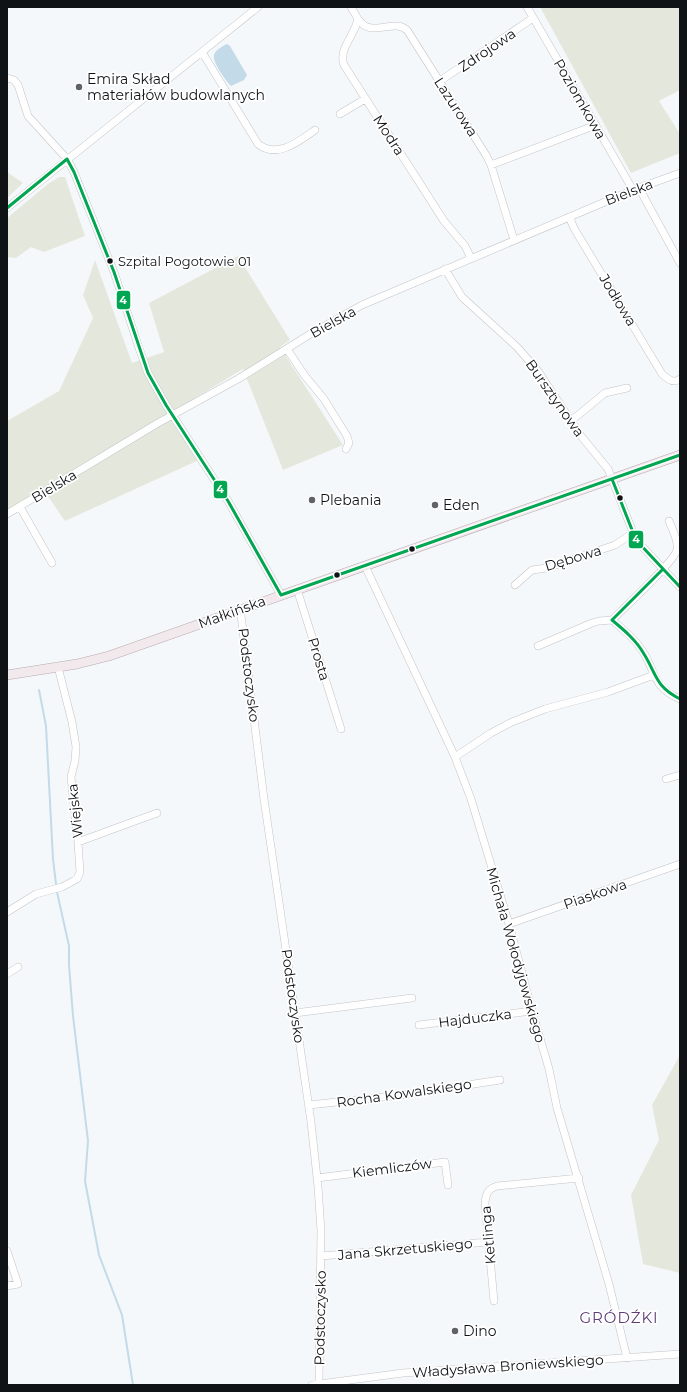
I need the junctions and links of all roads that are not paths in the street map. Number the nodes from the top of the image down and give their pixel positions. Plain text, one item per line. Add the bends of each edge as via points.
1 (258, 7) edge
2 (351, 7) edge
3 (527, 7) edge
4 (533, 18) junction
5 (358, 19) junction
6 (202, 52) junction
7 (7, 78) edge
8 (440, 82) junction
9 (364, 98) junction
10 (340, 114) dead end
11 (596, 125) junction
12 (315, 130) dead end
13 (67, 160) junction
14 (491, 165) junction
15 (680, 174) edge
16 (636, 189) junction
17 (7, 208) edge
18 (569, 217) junction
19 (514, 240) junction
20 (471, 258) junction
21 (680, 263) edge
22 (444, 269) junction
23 (287, 349) junction
24 (680, 379) edge
25 (627, 388) dead end
26 (172, 415) junction
27 (571, 422) junction
28 (346, 449) dead end
29 (680, 455) edge
30 (612, 479) junction
31 (20, 507) junction
32 (7, 514) edge
33 (669, 520) dead end
34 (633, 534) junction
35 (52, 563) dead end
36 (364, 566) junction
37 (663, 569) junction
38 (515, 586) dead end
39 (680, 587) edge
40 (297, 589) junction
41 (281, 595) junction
42 (240, 610) junction
43 (612, 620) junction
44 (538, 646) dead end
45 (58, 667) junction
46 (7, 675) edge
47 (654, 675) junction
48 (680, 699) edge
49 (341, 729) dead end
50 (455, 757) junction
51 (680, 775) edge
52 (666, 779) dead end
53 (157, 813) dead end
54 (78, 842) junction
55 (680, 864) edge
56 (7, 912) edge
57 (509, 924) junction
58 (18, 967) dead end
59 (7, 974) edge
60 (412, 998) dead end
61 (532, 1011) junction
62 (295, 1013) junction
63 (419, 1025) dead end
64 (500, 1080) dead end
65 (309, 1105) junction
66 (317, 1178) junction
67 (579, 1178) junction
68 (448, 1185) dead end
69 (488, 1242) junction
70 (7, 1251) edge
71 (321, 1256) junction
72 (7, 1286) edge
73 (494, 1301) dead end
74 (680, 1354) edge
75 (627, 1358) junction
76 (315, 1384) edge

1 - 6 street
2 - 5 street
3 - 4 street, Poziomkowa
4 - 8 street, Zdrojowa
4 - 11 street, Poziomkowa
5 - 8 street, Lazurowa via 369,28 394,25 405,28
5 - 9 street, Modra via 342,60
6 - 12 street via 258,144 263,148 281,150 294,145
6 - 13 street
7 - 13 street via 18,84 28,116
8 - 14 street, Lazurowa
9 - 10 street
9 - 20 street, Modra
11 - 14 street
11 - 16 street, Poziomkowa
13 - 17 street
13 - 26 street via 114,272 143,360
14 - 19 street, Lazurowa
15 - 16 street, Bielska
16 - 18 street, Bielska
16 - 21 street, Poziomkowa
18 - 19 street, Bielska
18 - 24 street, Jodłowa via 662,374 670,381
19 - 20 street, Bielska
20 - 22 street, Bielska
22 - 23 street, Bielska via 349,312
22 - 27 street, Bursztynowa via 462,297 528,358
23 - 26 street, Bielska
23 - 28 street via 324,399 347,436 349,443
25 - 27 street via 605,393
26 - 31 street, Bielska
26 - 41 street via 228,501
27 - 30 street, Bursztynowa via 608,470
29 - 30 main road, Małkińska
30 - 34 street, Bursztynowa
30 - 36 main road, Małkińska
31 - 32 street, Bielska
31 - 35 street
33 - 37 street via 677,541 677,550
34 - 37 street, Bursztynowa
34 - 38 street, Dębowa via 615,545 547,568 532,570
36 - 40 main road, Małkińska
36 - 50 street, Michała Wołodyjowskiego
37 - 39 street, Bursztynowa
37 - 43 street
40 - 41 main road, Małkińska
40 - 49 street, Prosta
41 - 42 main road, Małkińska
42 - 45 main road, Małkińska via 109,656
42 - 62 street, Podstoczysko
43 - 44 street via 592,623
43 - 47 street via 640,647
45 - 46 main road, Małkińska
45 - 54 street, Wiejska via 76,747 71,777
47 - 48 street via 663,689
47 - 50 street via 608,692 545,709 491,733
50 - 57 street, Michała Wołodyjowskiego via 471,799
51 - 52 street
53 - 54 street
54 - 56 street, Wiejska via 80,872 77,879 62,887 36,894
55 - 57 street, Piaskowa
57 - 61 street, Michała Wołodyjowskiego
58 - 59 street
60 - 62 street
61 - 63 street, Hajduczka
61 - 67 street, Michała Wołodyjowskiego via 557,1108
62 - 65 street, Podstoczysko
64 - 65 street, Rocha Kowalskiego via 402,1095
65 - 66 street, Podstoczysko
66 - 68 street, Kiemliczów via 446,1162
66 - 71 street, Podstoczysko
67 - 69 street, Ketlinga via 492,1188 485,1197
67 - 75 street, Michała Wołodyjowskiego via 610,1284
69 - 71 street, Jana Skrzetuskiego
69 - 73 street, Ketlinga
70 - 72 street via 18,1284
71 - 76 street, Podstoczysko
74 - 75 street, Władysława Broniewskiego
75 - 76 street, Władysława Broniewskiego via 403,1373

